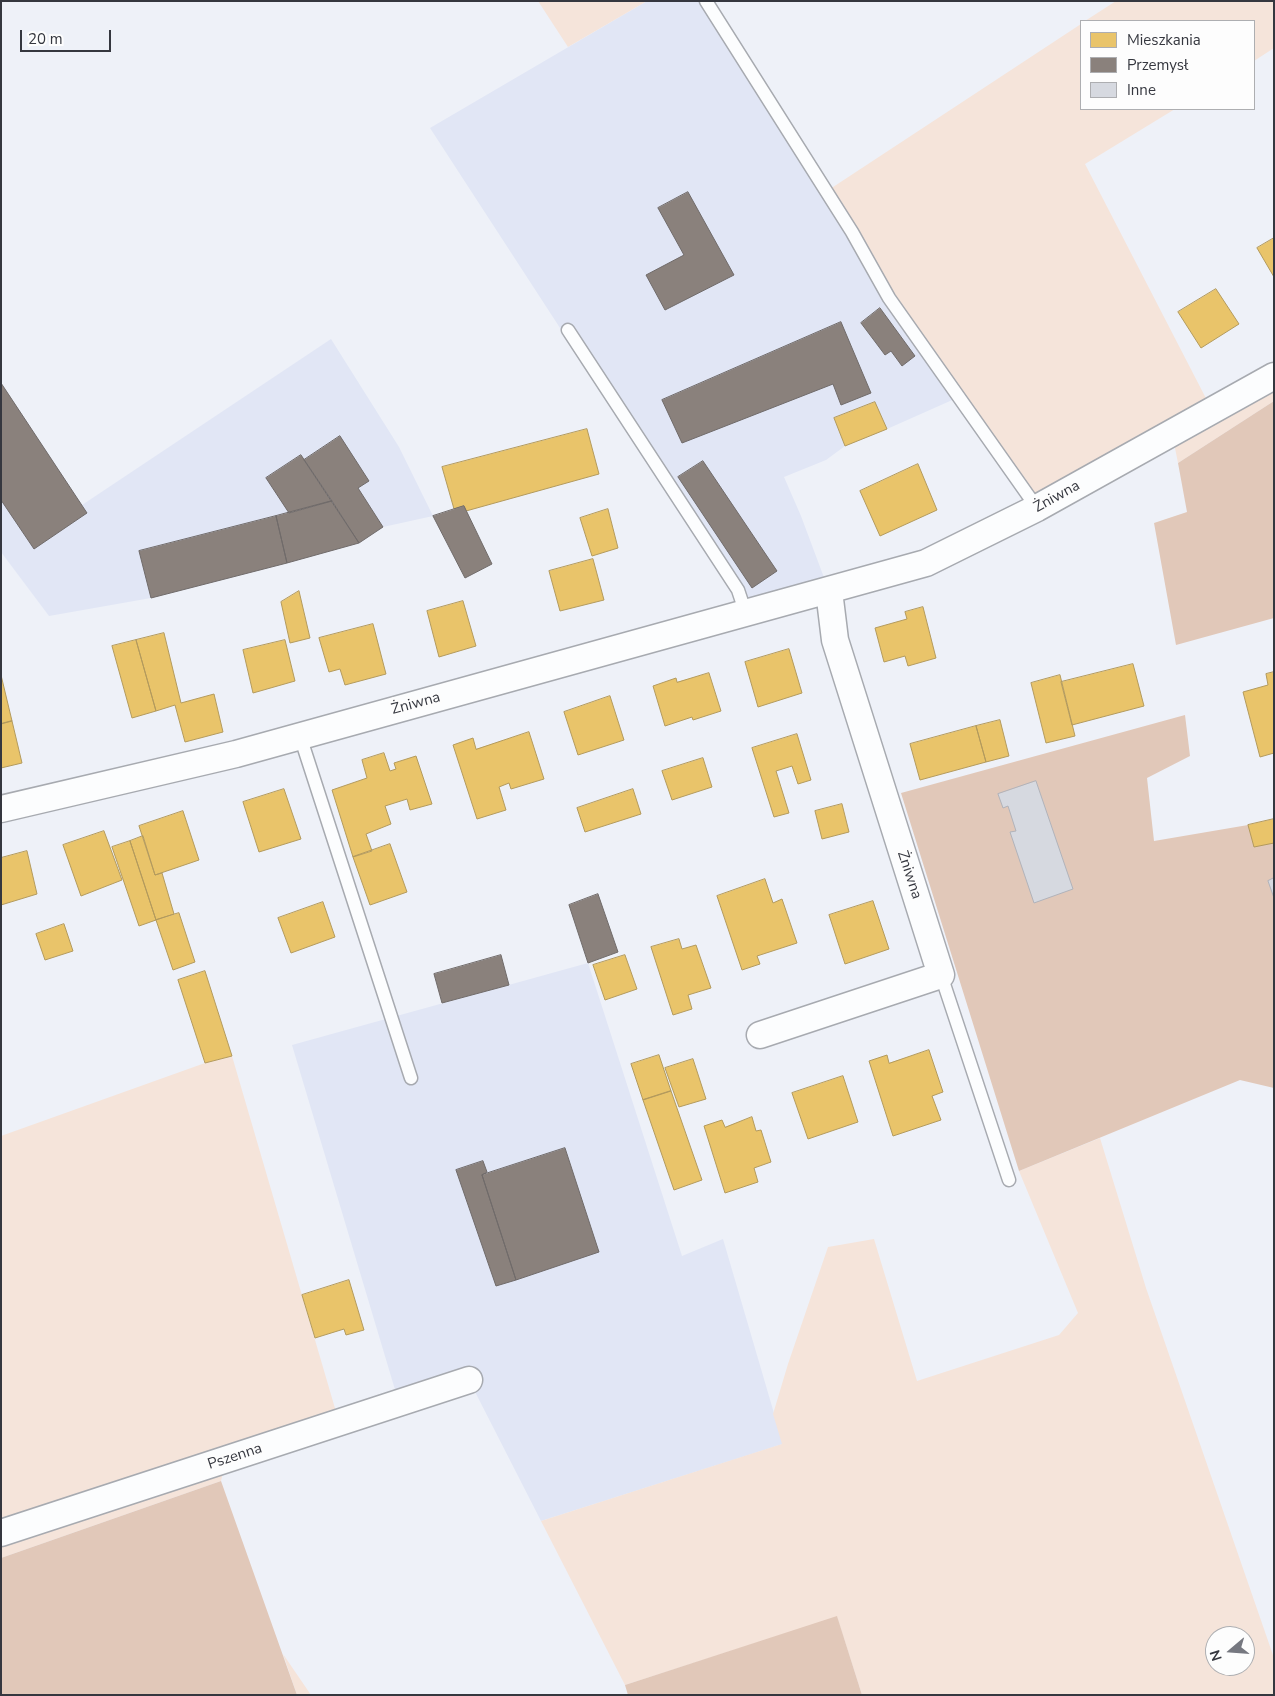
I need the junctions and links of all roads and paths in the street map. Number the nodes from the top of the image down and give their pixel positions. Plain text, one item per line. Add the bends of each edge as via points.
1 (706, 1) edge
2 (568, 330) dead end
3 (1274, 376) edge
4 (1037, 508) junction
5 (829, 591) junction
6 (746, 614) junction
7 (300, 736) junction
8 (1, 809) edge
9 (941, 975) junction
10 (760, 1035) dead end
11 (411, 1078) dead end
12 (1009, 1180) dead end
13 (469, 1380) dead end
14 (1, 1533) edge

1 - 4 lane via 852,232 889,298
2 - 6 lane via 738,590
3 - 4 street, Żniwna
4 - 5 street, Żniwna via 926,563
5 - 6 street, Żniwna
5 - 9 street, Żniwna via 835,640
6 - 7 street, Żniwna
7 - 8 street, Żniwna
7 - 11 lane
9 - 10 street
9 - 12 lane
13 - 14 street, Pszenna

